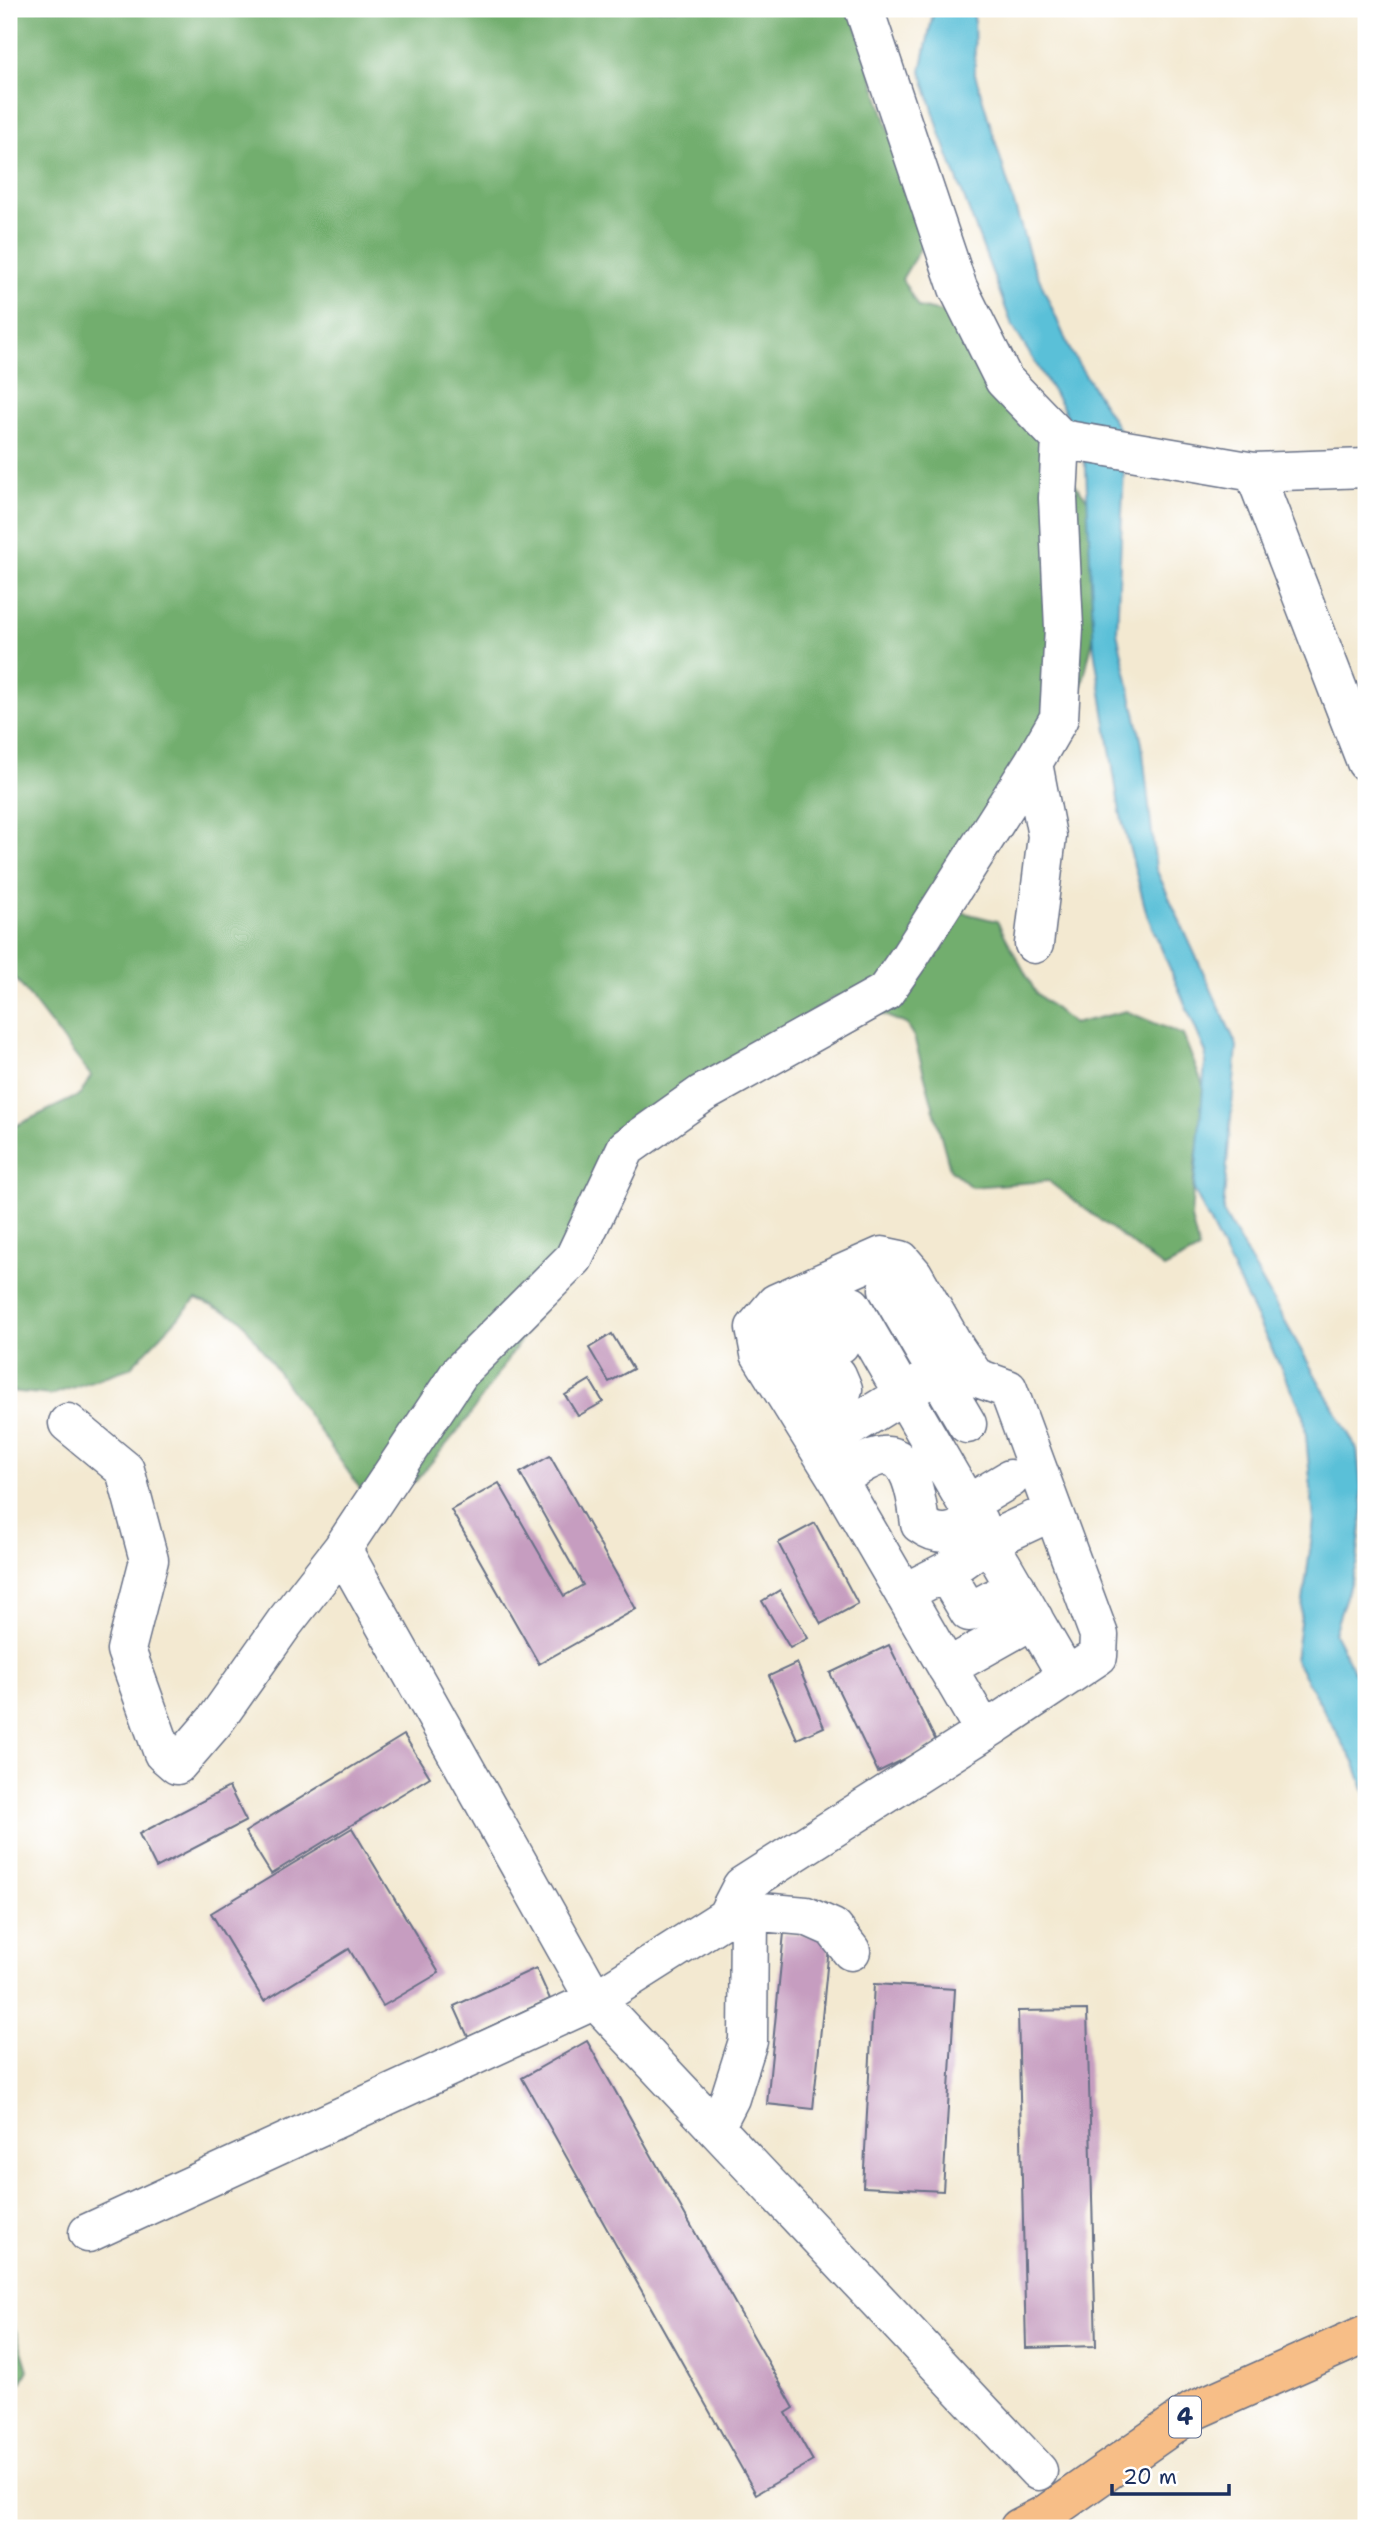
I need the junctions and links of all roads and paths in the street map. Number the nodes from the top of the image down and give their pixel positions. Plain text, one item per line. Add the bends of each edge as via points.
1 (864, 9) edge
2 (1061, 439) junction
3 (1366, 468) edge
4 (1254, 472) junction
5 (1366, 762) edge
6 (1033, 763) junction
7 (1034, 944) dead end
8 (901, 1281) junction
9 (852, 1306) junction
10 (774, 1353) junction
11 (950, 1366) junction
12 (854, 1374) junction
13 (68, 1423) dead end
14 (818, 1447) junction
15 (939, 1455) junction
16 (1010, 1479) dead end
17 (838, 1480) junction
18 (1054, 1511) junction
19 (978, 1522) junction
20 (342, 1549) junction
21 (945, 1572) junction
22 (904, 1593) junction
23 (1025, 1603) junction
24 (947, 1668) junction
25 (1066, 1675) junction
26 (993, 1726) junction
27 (737, 1914) junction
28 (851, 1951) dead end
29 (595, 2000) junction
30 (715, 2127) junction
31 (88, 2233) dead end
32 (1366, 2334) edge
33 (1038, 2471) dead end
34 (1019, 2528) edge

1 - 2 street via 958,288 1004,380
2 - 4 street
2 - 6 street via 1058,498 1064,628 1059,718
3 - 4 street
4 - 5 street
6 - 7 street via 1047,836
6 - 20 street via 884,992 702,1094 626,1148 574,1258 460,1372
8 - 9 street
8 - 10 street via 901,1260 882,1256 776,1303 755,1328
8 - 11 street
9 - 10 street
9 - 12 street
10 - 12 street via 834,1332
10 - 12 street via 813,1407
10 - 14 street
11 - 12 street
11 - 15 street via 967,1424 984,1417 994,1429 989,1438
11 - 18 street via 1008,1388
12 - 14 street
12 - 15 street
13 - 20 street via 125,1470 149,1560 125,1650 163,1753 177,1765
14 - 17 street
15 - 19 street
16 - 19 street
17 - 19 street via 882,1455 894,1457 913,1483 919,1524 932,1533 952,1533
17 - 22 street
18 - 19 street
18 - 25 street via 1099,1635 1098,1656
19 - 21 street
19 - 23 street
20 - 29 street
21 - 22 street
21 - 23 street via 969,1612
22 - 24 street
23 - 24 street via 998,1655
23 - 25 street
24 - 26 street via 977,1719
25 - 26 street
26 - 27 street via 742,1886
27 - 28 street via 806,1916 833,1928
27 - 29 street
27 - 30 street via 748,2041 730,2098
29 - 30 street
29 - 31 street
30 - 33 street
32 - 34 main road, 4 via 1193,2411

